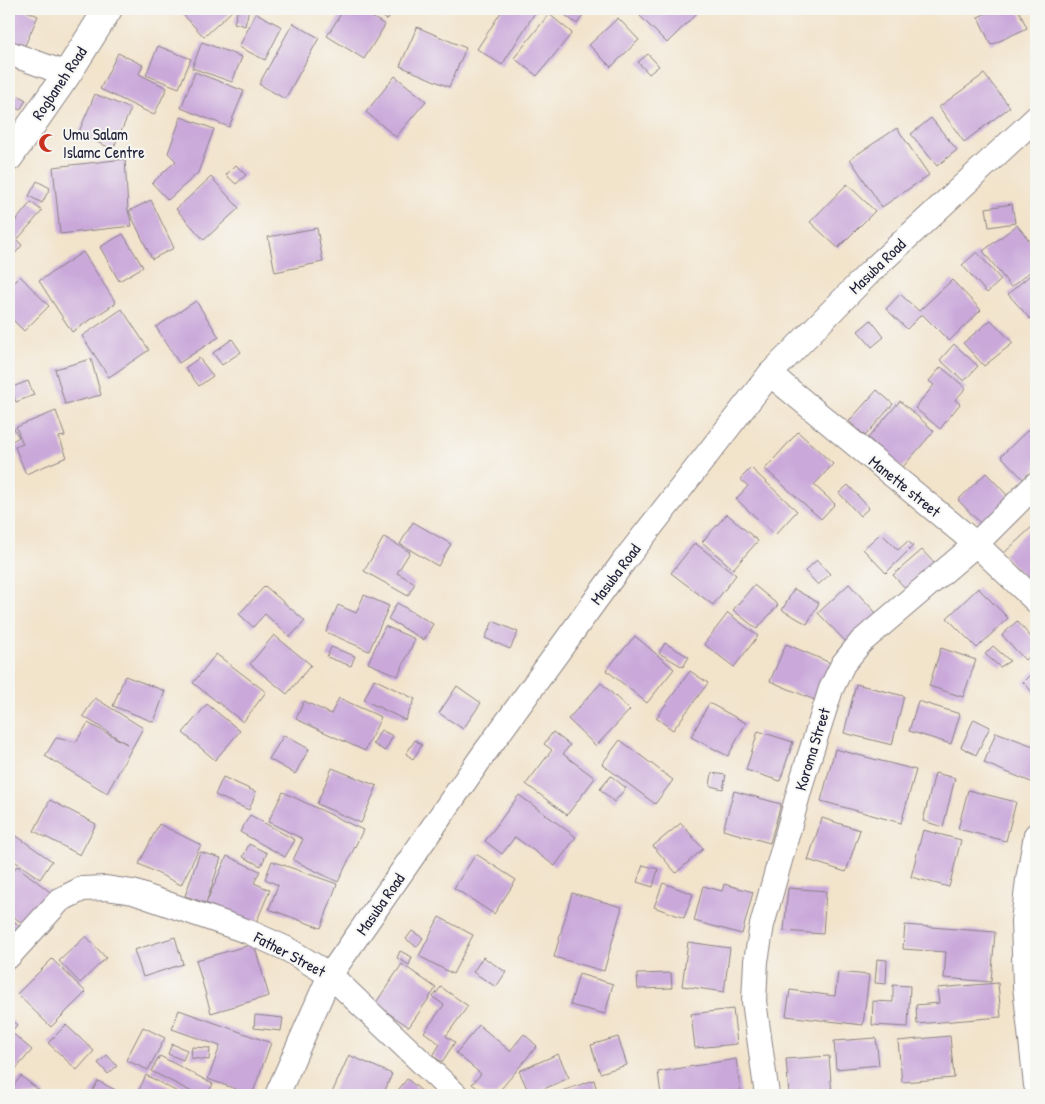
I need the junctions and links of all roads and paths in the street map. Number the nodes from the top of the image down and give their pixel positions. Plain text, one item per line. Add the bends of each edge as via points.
1 (108, 9) edge
2 (9, 53) edge
3 (67, 74) junction
4 (1036, 118) edge
5 (9, 157) edge
6 (770, 374) junction
7 (1036, 484) edge
8 (976, 544) junction
9 (1036, 601) edge
10 (1036, 835) edge
11 (9, 956) edge
12 (330, 976) junction
13 (1036, 1085) edge
14 (278, 1095) edge
15 (456, 1095) edge
16 (767, 1095) edge

1 - 3 main road, Rogbaneh Road
2 - 3 street
3 - 5 main road, Rogbaneh Road
4 - 6 street, Masuba Road via 870,272
6 - 8 street, Manette street
6 - 12 street, Masuba Road via 618,569 483,755
7 - 8 street, Koroma Street
8 - 9 street, Manette street
8 - 16 street, Koroma Street via 861,642 843,664 831,689 800,786 762,925 756,961 754,1000
10 - 13 street via 1023,921 1025,986
11 - 12 street, Father Street via 60,900 82,889 106,888 133,892 249,932
12 - 14 street, Masuba Road
12 - 15 street, Father Street

